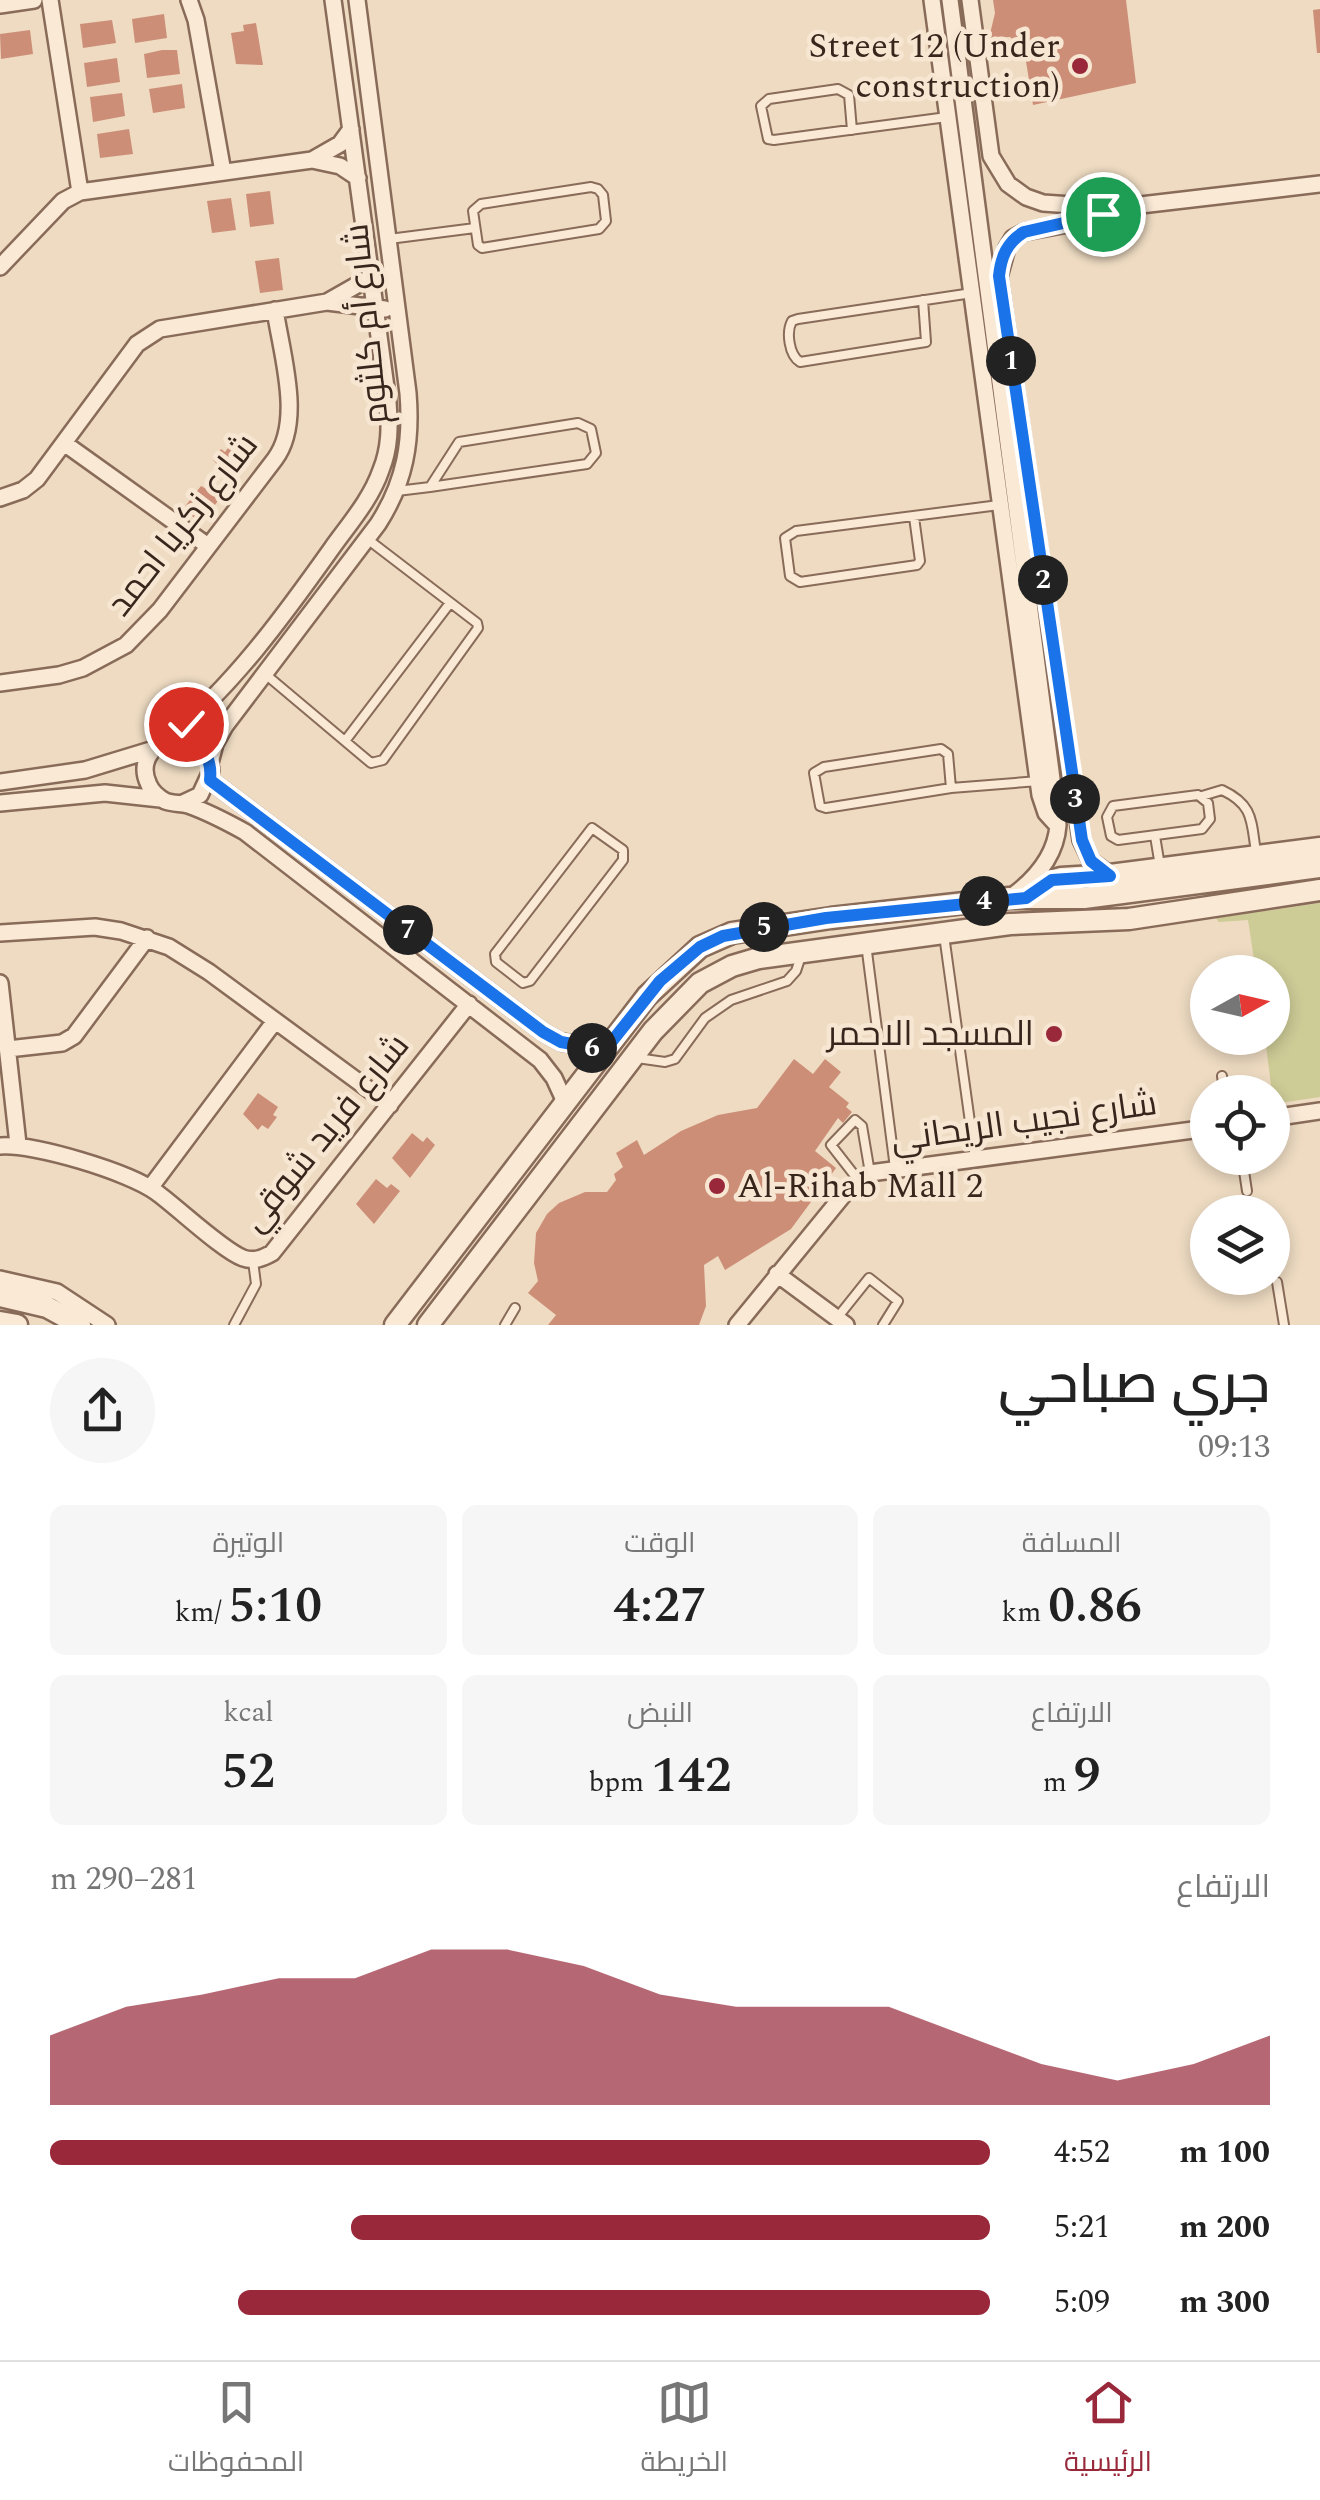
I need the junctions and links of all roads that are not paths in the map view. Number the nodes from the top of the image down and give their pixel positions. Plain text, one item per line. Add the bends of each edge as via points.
1 (34, 0) edge
2 (50, 0) edge
3 (189, 0) edge
4 (333, 0) edge
5 (357, 0) edge
6 (932, 0) edge
7 (950, 0) edge
8 (970, 0) edge
9 (0, 4) edge
10 (952, 17) junction
11 (934, 19) junction
12 (948, 117) junction
13 (351, 128) junction
14 (852, 130) junction
15 (312, 160) junction
16 (223, 172) junction
17 (358, 178) junction
18 (1320, 184) edge
19 (80, 192) junction
20 (967, 203) junction
21 (1115, 208) junction
22 (475, 228) junction
23 (389, 239) junction
24 (0, 267) edge
25 (392, 274) junction
26 (372, 277) junction
27 (972, 294) junction
28 (923, 300) junction
29 (327, 302) junction
30 (397, 307) junction
31 (275, 310) junction
32 (376, 310) junction
33 (997, 415) junction
34 (64, 443) junction
35 (430, 487) junction
36 (396, 491) junction
37 (0, 498) edge
38 (1001, 505) junction
39 (914, 517) junction
40 (366, 538) junction
41 (208, 546) junction
42 (450, 603) junction
43 (264, 673) junction
44 (0, 683) edge
45 (345, 741) junction
46 (160, 744) junction
47 (210, 771) junction
48 (1040, 780) junction
49 (0, 782) edge
50 (951, 788) junction
51 (1202, 796) junction
52 (164, 800) junction
53 (0, 803) edge
54 (183, 803) junction
55 (1058, 826) junction
56 (1155, 836) junction
57 (1320, 848) edge
58 (1256, 857) junction
59 (1320, 867) edge
60 (1160, 869) junction
61 (1110, 876) junction
62 (1320, 890) edge
63 (1018, 898) junction
64 (826, 918) junction
65 (944, 932) junction
66 (0, 933) edge
67 (147, 938) junction
68 (866, 942) junction
69 (830, 947) junction
70 (802, 952) junction
71 (509, 972) junction
72 (0, 984) edge
73 (492, 993) junction
74 (469, 1004) junction
75 (276, 1021) junction
76 (8, 1049) junction
77 (605, 1050) junction
78 (632, 1058) junction
79 (565, 1102) junction
80 (390, 1104) junction
81 (1320, 1110) edge
82 (1290, 1115) edge
83 (1190, 1130) edge
84 (18, 1144) junction
85 (0, 1146) edge
86 (975, 1158) junction
87 (895, 1168) junction
88 (1245, 1175) edge
89 (864, 1177) junction
90 (150, 1188) junction
91 (1247, 1191) dead end
92 (252, 1260) junction
93 (777, 1274) junction
94 (0, 1278) edge
95 (1280, 1295) edge
96 (0, 1296) edge
97 (515, 1308) dead end
98 (841, 1321) edge
99 (0, 1322) edge
100 (438, 1322) edge
101 (17, 1325) edge
102 (80, 1325) edge
103 (108, 1325) edge
104 (234, 1325) edge
105 (395, 1325) edge
106 (506, 1325) edge
107 (737, 1325) edge
108 (883, 1325) edge
109 (1284, 1325) edge

1 - 9 street
2 - 19 street
3 - 16 street
4 - 13 street, شارع أم كلثوم
5 - 23 street, شارع أم كلثوم
6 - 11 street
7 - 10 street
8 - 21 street via 988,146 1001,176 1034,200
10 - 11 street
10 - 20 street
11 - 12 street
12 - 14 lane
12 - 20 street
13 - 15 street via 340,144
13 - 17 street, شارع أم كلثوم
14 - 14 lane via 768,139 761,106 769,99 838,89 849,95
15 - 16 street
15 - 17 street
16 - 19 street
17 - 26 street, شارع أم كلثوم
18 - 21 street
19 - 24 street
20 - 27 street
20 - 33 street
21 - 61 street via 1013,238 999,276 1082,840 1091,861
22 - 22 lane via 482,248 599,228 606,221 603,195 591,188 480,204 473,211
22 - 23 lane
23 - 25 street, شارع أم كلثوم
25 - 26 street
25 - 30 street, شارع أم كلثوم
26 - 29 street
26 - 32 street, شارع أم كلثوم
27 - 28 lane
27 - 33 street
28 - 28 lane via 792,320 792,354 800,362 926,342
29 - 31 street
29 - 32 street
30 - 32 street
30 - 36 street, شارع أم كلثوم via 410,426
31 - 34 street via 148,336
31 - 41 street, شارع زكريا احمد via 289,433
32 - 46 street, شارع أم كلثوم via 390,424 374,488 239,671
33 - 38 street
33 - 55 street
34 - 37 street via 37,479
34 - 41 street
35 - 35 lane via 587,464 596,454 591,429 578,423 459,442
35 - 36 lane
36 - 40 street, شارع أم كلثوم
38 - 39 lane
38 - 48 street
39 - 39 lane via 796,531 786,538 790,576 800,582 917,566
40 - 42 lane
40 - 43 street, شارع أم كلثوم
41 - 44 street, شارع زكريا احمد via 144,628 116,652 59,675
42 - 45 lane
42 - 45 lane via 476,623 476,634 383,760 371,762
43 - 45 lane
43 - 47 street, شارع أم كلثوم via 225,726
46 - 47 street via 176,738 194,742
46 - 49 street, شارع أم كلثوم via 85,770
46 - 52 street via 148,757 146,777
47 - 54 street via 200,796
47 - 73 street
48 - 50 lane
48 - 55 street via 1042,804
50 - 50 lane via 826,808 816,800 814,773 941,749 948,754
51 - 56 lane via 1206,827
51 - 56 lane via 1108,812 1114,839
51 - 58 lane via 1222,790 1244,804
52 - 53 street via 105,793
52 - 54 street
54 - 74 street via 245,832
55 - 63 street via 1040,871
56 - 60 lane
57 - 58 street
58 - 60 street
59 - 63 street via 1099,896
60 - 61 street
61 - 63 street via 1052,880
62 - 65 street via 1202,916
63 - 64 street
64 - 69 street
64 - 77 street via 732,934 700,947 660,981
65 - 68 street
65 - 86 lane
66 - 67 street via 95,927
67 - 75 street via 190,958
67 - 76 street via 74,1036
68 - 69 street
68 - 87 lane
69 - 70 street
70 - 78 street via 715,974 676,1006
70 - 78 lane via 787,981 717,1008 675,1059
71 - 71 lane via 530,982 624,860 623,850 597,829 588,832 495,954
71 - 73 lane
72 - 76 street
73 - 77 street via 561,1042
74 - 79 street via 540,1060
74 - 80 street, شارع فريد شوقي
75 - 80 street
75 - 90 street
76 - 84 street
77 - 79 street
78 - 100 street
79 - 105 street
80 - 92 street, شارع فريد شوقي via 272,1253
81 - 82 street
83 - 86 street, شارع نجيب الريحاني
84 - 85 street, شارع فريد شوقي
84 - 90 street, شارع فريد شوقي
86 - 87 street, شارع نجيب الريحاني
87 - 89 street, شارع نجيب الريحاني
88 - 91 lane
89 - 89 lane via 862,1126 855,1120 831,1145
89 - 93 street, شارع نجيب الريحاني
90 - 92 street, شارع فريد شوقي
92 - 104 lane via 256,1284
93 - 98 street
93 - 107 street, شارع نجيب الريحاني
94 - 103 street via 57,1292
95 - 109 lane
96 - 102 street
97 - 106 lane
98 - 108 lane via 869,1278 898,1301
99 - 101 street

